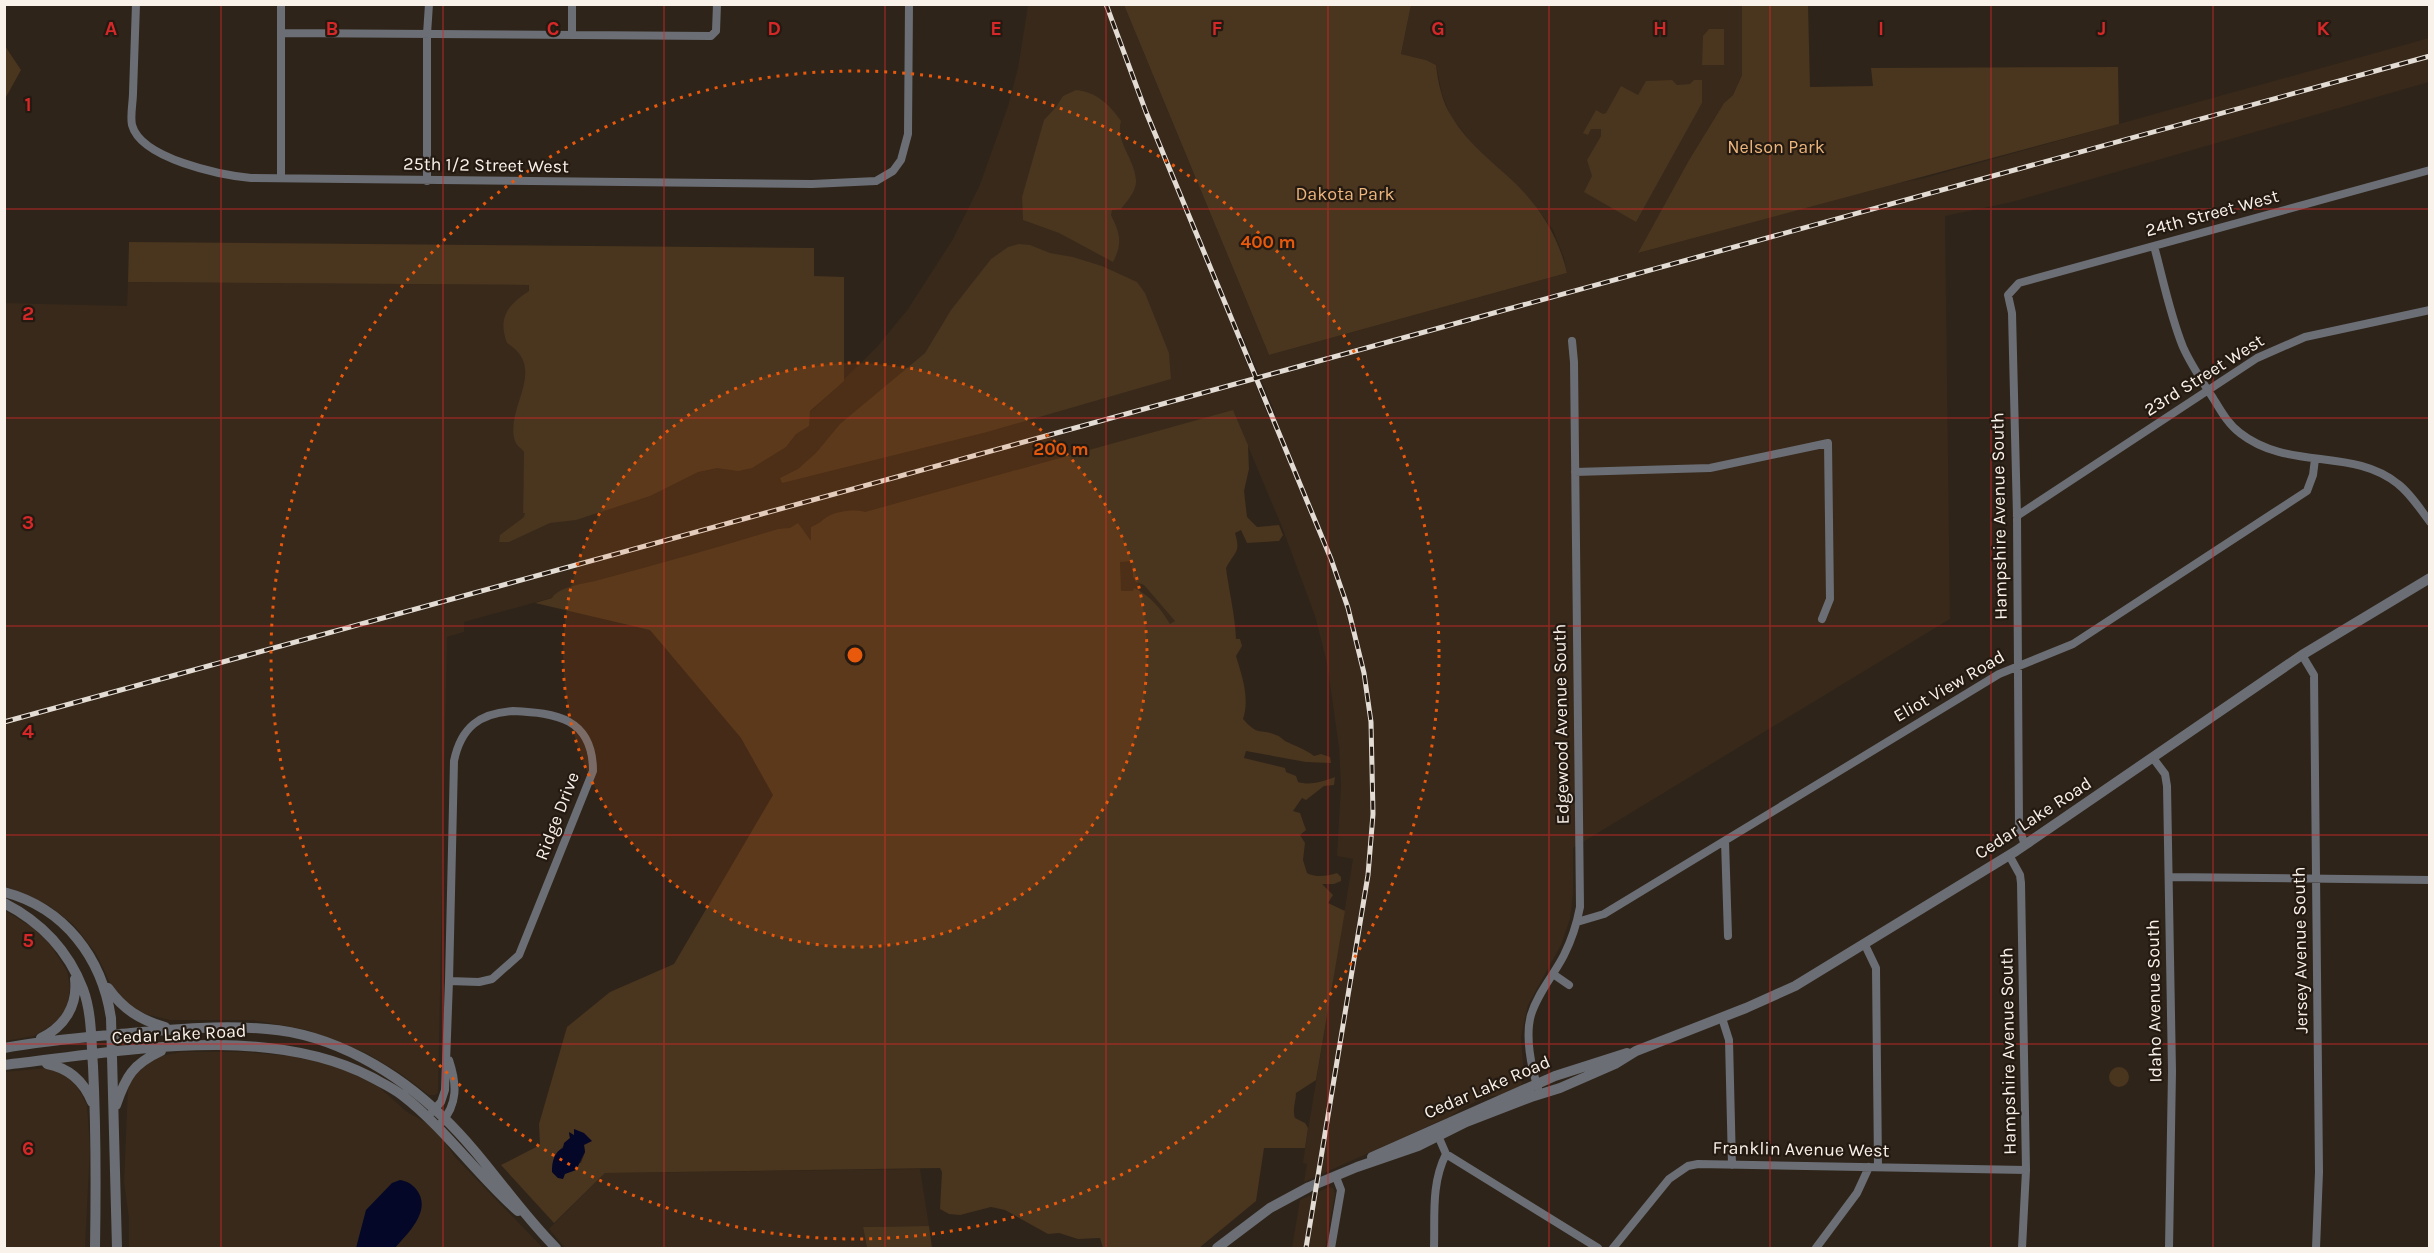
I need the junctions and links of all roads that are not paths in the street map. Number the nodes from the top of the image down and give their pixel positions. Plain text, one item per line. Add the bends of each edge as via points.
1 (136, 4) edge
2 (281, 4) edge
3 (429, 4) edge
4 (572, 4) edge
5 (717, 4) edge
6 (909, 4) edge
7 (281, 33) junction
8 (427, 34) junction
9 (572, 35) junction
10 (2430, 170) edge
11 (280, 178) junction
12 (427, 181) junction
13 (2154, 246) junction
14 (2008, 295) joint
15 (2430, 309) edge
16 (1572, 341) dead end
17 (2208, 390) junction
18 (2315, 459) junction
19 (1575, 472) junction
20 (2017, 516) junction
21 (2430, 522) edge
22 (2430, 578) edge
23 (1822, 619) dead end
24 (2302, 655) junction
25 (2018, 664) junction
26 (2153, 758) junction
27 (1725, 842) junction
28 (2025, 845) junction
29 (2009, 855) junction
30 (2169, 878) junction
31 (2315, 879) junction
32 (2430, 880) edge
33 (4, 892) edge
34 (4, 903) edge
35 (1577, 922) junction
36 (1728, 936) dead end
37 (1864, 945) junction
38 (74, 970) junction
39 (1553, 974) junction
40 (102, 979) junction
41 (449, 981) junction
42 (1569, 985) dead end
43 (1722, 1018) junction
44 (174, 1029) junction
45 (111, 1034) junction
46 (91, 1036) junction
47 (32, 1043) junction
48 (170, 1047) junction
49 (4, 1048) edge
50 (112, 1053) junction
51 (447, 1054) junction
52 (92, 1055) junction
53 (29, 1062) junction
54 (4, 1065) edge
55 (1539, 1089) junction
56 (95, 1111) junction
57 (114, 1112) junction
58 (431, 1113) junction
59 (445, 1118) junction
60 (436, 1127) junction
61 (1436, 1132) junction
62 (1446, 1154) junction
63 (1731, 1165) junction
64 (1873, 1167) junction
65 (2026, 1170) junction
66 (1336, 1177) junction
67 (534, 1225) junction
68 (95, 1248) edge
69 (117, 1248) edge
70 (556, 1248) edge
71 (1216, 1248) edge
72 (1331, 1248) edge
73 (1434, 1248) edge
74 (1598, 1248) edge
75 (1613, 1248) edge
76 (1816, 1248) edge
77 (2022, 1248) edge
78 (2169, 1248) edge
79 (2316, 1248) edge

1 - 11 street, 25th 1/2 Street West via 132,124 145,142 168,157 224,176
2 - 7 street
3 - 8 street
4 - 9 street
5 - 9 street via 716,31 711,36
6 - 12 street, 25th 1/2 Street West via 906,147 893,171 876,181
7 - 8 street
7 - 11 street
8 - 9 street
8 - 12 street
10 - 13 street, 24th Street West
11 - 12 street, 25th 1/2 Street West
13 - 14 street, 24th Street West via 2019,283
13 - 17 street via 2182,344
14 - 20 street, Hampshire Avenue South via 2012,313
15 - 17 street, 23rd Street West via 2305,337 2257,358
16 - 19 street, Edgewood Avenue South
17 - 18 street via 2239,433 2276,453
17 - 20 street, 23rd Street West
18 - 21 street via 2362,465 2381,473 2411,496
18 - 25 street, Eliot View Road via 2307,491 2073,644
19 - 23 street via 1710,468 1828,443 1830,598
19 - 35 street, Edgewood Avenue South via 1580,907
20 - 25 street, Hampshire Avenue South
22 - 24 street, Cedar Lake Road
24 - 26 street, Cedar Lake Road
24 - 31 street, Jersey Avenue South via 2314,675
25 - 27 street, Eliot View Road
25 - 28 street, Hampshire Avenue South via 2019,828
26 - 28 street, Cedar Lake Road
26 - 30 street, Idaho Avenue South via 2167,779
27 - 35 street, Eliot View Road via 1604,914
27 - 36 street
28 - 29 street, Cedar Lake Road
29 - 37 street, Cedar Lake Road
29 - 65 street, Hampshire Avenue South via 2021,883
30 - 31 street
30 - 78 street, Idaho Avenue South
31 - 32 street
31 - 79 street, Jersey Avenue South via 2319,1172
33 - 40 street, Cedar Lake Road via 40,906 64,924 80,940
34 - 38 street, Cedar Lake Road via 34,920 49,934
35 - 39 street, Edgewood Avenue South
37 - 43 street, Cedar Lake Road via 1795,986
37 - 64 street via 1876,968
38 - 46 street, Cedar Lake Road via 88,1010
38 - 47 street via 74,1002 68,1016 52,1033
39 - 42 street
39 - 55 street, Edgewood Avenue South via 1541,991 1529,1026
40 - 44 street via 117,1000 140,1019
40 - 45 street, Cedar Lake Road
41 - 41 street, Ridge Drive via 492,979 519,955 526,941 592,771 592,758 583,735 561,716 513,711 485,716 464,734 457,747
41 - 51 street, Ridge Drive
43 - 55 street, Cedar Lake Road via 1636,1051 1560,1088
43 - 63 street via 1729,1040
44 - 45 street, Cedar Lake Road
44 - 58 street, Cedar Lake Road via 270,1029 307,1037 375,1065 400,1081
45 - 46 street
45 - 50 street
46 - 47 street
46 - 52 street, Cedar Lake Road
47 - 49 street
48 - 50 street, Cedar Lake Road
48 - 57 street via 132,1070
48 - 58 street, Cedar Lake Road via 233,1045 321,1056 355,1069
50 - 52 street, Cedar Lake Road
50 - 57 street
51 - 58 street, Ridge Drive via 445,1090
51 - 59 street, Ridge Drive via 456,1084 451,1110
52 - 53 street
52 - 56 street
53 - 54 street
53 - 56 street via 60,1066 75,1076 88,1092
55 - 61 street, Cedar Lake Road
56 - 68 street
57 - 69 street
58 - 59 street, Cedar Lake Road
58 - 60 street, Cedar Lake Road
59 - 60 street, Ridge Drive
59 - 67 street, Cedar Lake Road
60 - 67 street, Cedar Lake Road
61 - 62 street
61 - 66 street, Cedar Lake Road via 1418,1146
62 - 73 street via 1436,1183
62 - 74 street
63 - 64 street, Franklin Avenue West
63 - 75 street, Franklin Avenue West via 1698,1164 1677,1172
64 - 65 street, Franklin Avenue West
64 - 76 street
65 - 77 street, Hampshire Avenue South
66 - 71 street, Cedar Lake Road via 1287,1197
66 - 72 street via 1341,1190
67 - 70 street, Cedar Lake Road

